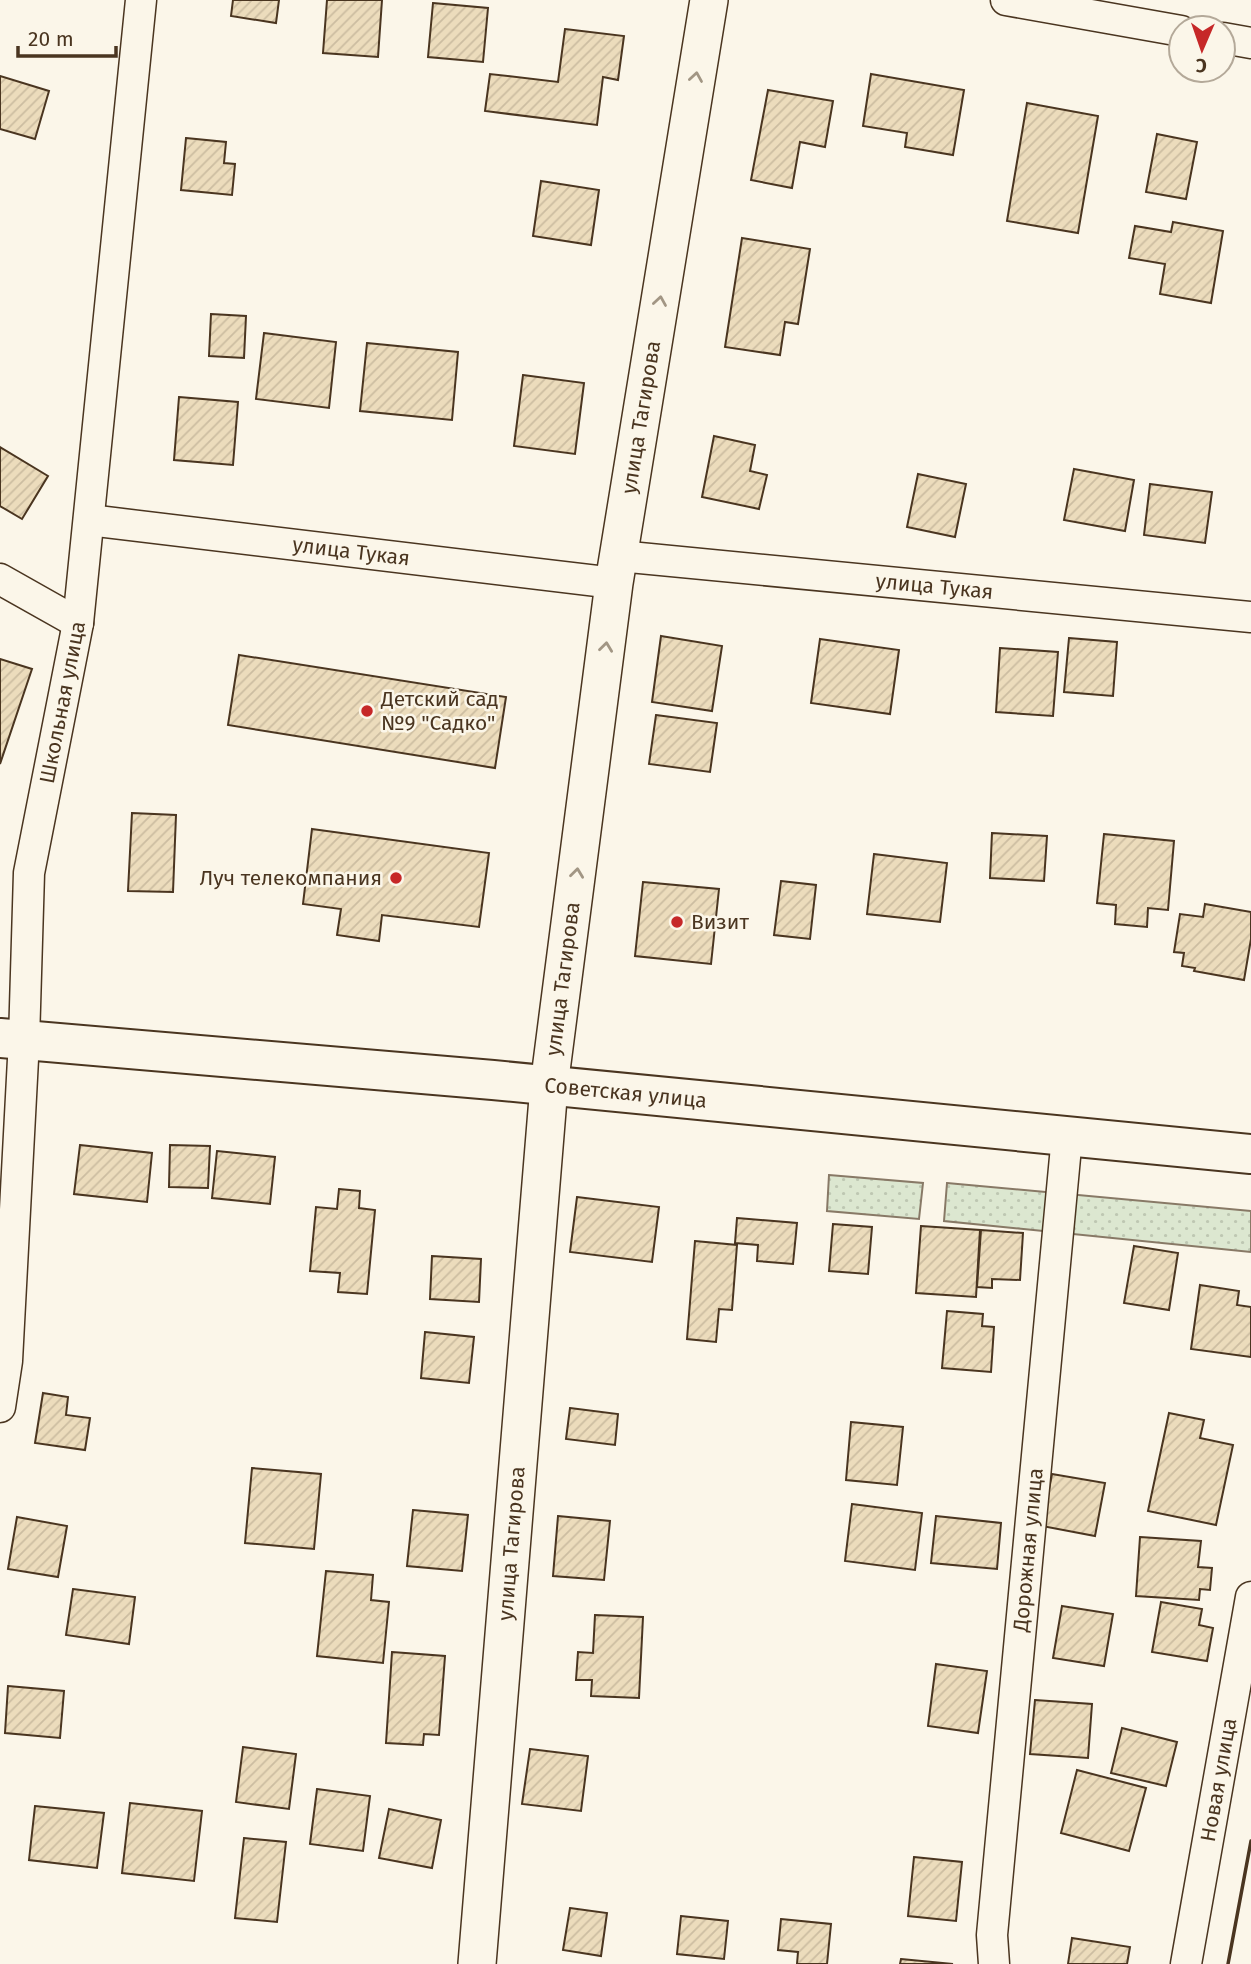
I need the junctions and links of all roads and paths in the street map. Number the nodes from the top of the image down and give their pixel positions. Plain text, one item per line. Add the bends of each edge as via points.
1 (141, 0) edge
2 (709, 0) edge
3 (1006, 0) edge
4 (1106, 9) edge
5 (1167, 27) edge
6 (89, 520) junction
7 (617, 569) junction
8 (0, 579) edge
9 (1251, 617) edge
10 (78, 623) junction
11 (12, 1039) edge
12 (549, 1086) junction
13 (1067, 1136) junction
14 (1251, 1154) edge
15 (0, 1407) edge
16 (1251, 1597) edge
17 (477, 1964) edge
18 (995, 1964) edge
19 (1186, 1964) edge

1 - 6 street, Школьная улица
7 -> 2 street, улица Тагирова
3 - 4 street
4 - 5 street
6 - 7 street, улица Тукая
6 - 10 street, Школьная улица
7 - 9 street, улица Тукая
12 -> 7 street, улица Тагирова
8 - 10 street
10 - 11 street, Школьная улица via 29,873
11 - 12 main road, Советская улица
11 - 15 street, Школьная улица via 8,1348
12 - 13 main road, Советская улица
12 - 17 street, улица Тагирова
13 - 14 main road, Советская улица
13 - 18 street, Дорожная улица via 992,1935
16 - 19 street, Новая улица

